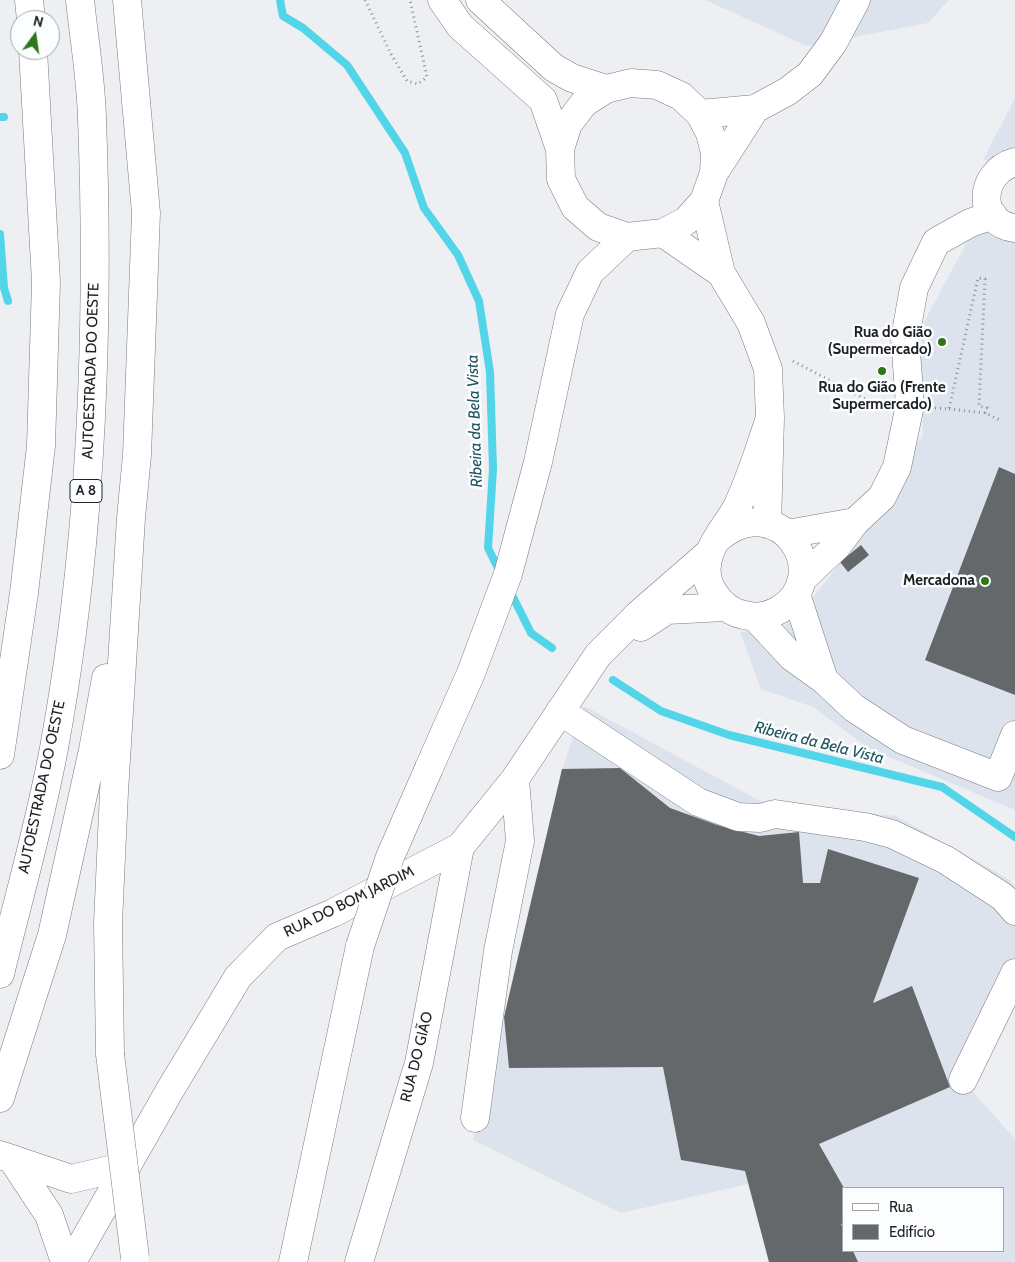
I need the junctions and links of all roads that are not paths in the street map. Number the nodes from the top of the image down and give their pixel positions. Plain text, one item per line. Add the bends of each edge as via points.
1 (80, 0) edge
2 (127, 0) edge
3 (442, 0) edge
4 (480, 0) edge
5 (856, 0) edge
6 (34, 60) edge
7 (606, 89) junction
8 (755, 109) junction
9 (700, 114) junction
10 (560, 149) junction
11 (1015, 162) edge
12 (714, 173) junction
13 (704, 201) junction
14 (1004, 221) edge
15 (664, 233) junction
16 (627, 237) junction
17 (721, 273) junction
18 (770, 418) junction
19 (131, 518) junction
20 (856, 522) junction
21 (777, 529) junction
22 (713, 546) junction
23 (799, 586) junction
24 (725, 607) junction
25 (756, 617) junction
26 (598, 655) junction
27 (824, 680) junction
28 (560, 711) junction
29 (1015, 735) edge
30 (0, 755) edge
31 (515, 779) junction
32 (460, 848) junction
33 (1015, 910) edge
34 (1015, 973) edge
35 (0, 974) edge
36 (962, 1080) dead end
37 (0, 1098) edge
38 (475, 1118) dead end
39 (6, 1157) edge
40 (127, 1166) junction
41 (70, 1178) junction
42 (50, 1215) junction
43 (95, 1222) junction
44 (135, 1260) edge
45 (65, 1262) edge
46 (72, 1262) edge
47 (294, 1262) edge
48 (359, 1262) edge

1 - 35 main road, AUTOESTRADA DO OESTE / A 8 via 92,116 95,264 88,474 77,603 54,750
2 - 19 main road via 146,213 137,455
3 - 10 main road via 460,26 543,100
4 - 7 main road via 554,68 572,78
5 - 8 main road via 833,43 810,74 788,91
6 - 30 main road via 46,282 41,446
7 - 9 main road via 631,83 657,85 681,96
7 - 10 main road via 584,103 568,124
8 - 9 main road
8 - 12 main road
9 - 12 main road via 710,133 715,153
10 - 16 main road via 562,179 575,207 598,227
11 - 14 main road via 1004,165 989,182 987,199
12 - 13 main road
13 - 15 main road via 686,221
13 - 17 main road
14 - 20 main road via 970,223 936,242 914,288 905,338 908,413 897,467 882,497
15 - 16 main road
15 - 17 main road
16 - 47 main road, bridge via 590,272 570,314 538,462 508,574 470,672 390,857 360,946
17 - 18 main road via 751,323 768,370
18 - 21 main road
18 - 22 main road via 736,507
19 - 37 main road via 93,750 52,935
19 - 44 main road, bridge via 108,923 110,1054
20 - 21 main road
20 - 23 main road
21 - 22 main road via 759,522 743,523 728,529
21 - 23 main road via 797,547 802,562
22 - 24 main road via 707,568 708,583
22 - 26 main road, RUA DO BOM JARDIM
23 - 25 main road via 785,606 771,614
23 - 27 main road
24 - 25 main road via 739,615
24 - 26 main road, RUA DO BOM JARDIM via 667,610
25 - 27 main road via 792,657
26 - 28 main road, RUA DO BOM JARDIM
27 - 29 main road via 854,708 903,740 998,777
28 - 31 main road, RUA DO BOM JARDIM
28 - 33 main road via 698,802 738,817 760,818 775,814 892,834 962,870 1003,897
31 - 32 main road, RUA DO BOM JARDIM
31 - 38 main road via 520,841 498,951
32 - 40 main road, RUA DO BOM JARDIM via 333,913 277,937 238,977
32 - 48 main road, RUA DO GIÃO via 419,1063
34 - 36 main road
39 - 41 main road
39 - 42 main road
40 - 41 main road
40 - 43 main road, RUA DO BOM JARDIM
41 - 43 main road
42 - 43 main road
42 - 45 main road
43 - 46 main road, RUA DO BOM JARDIM

